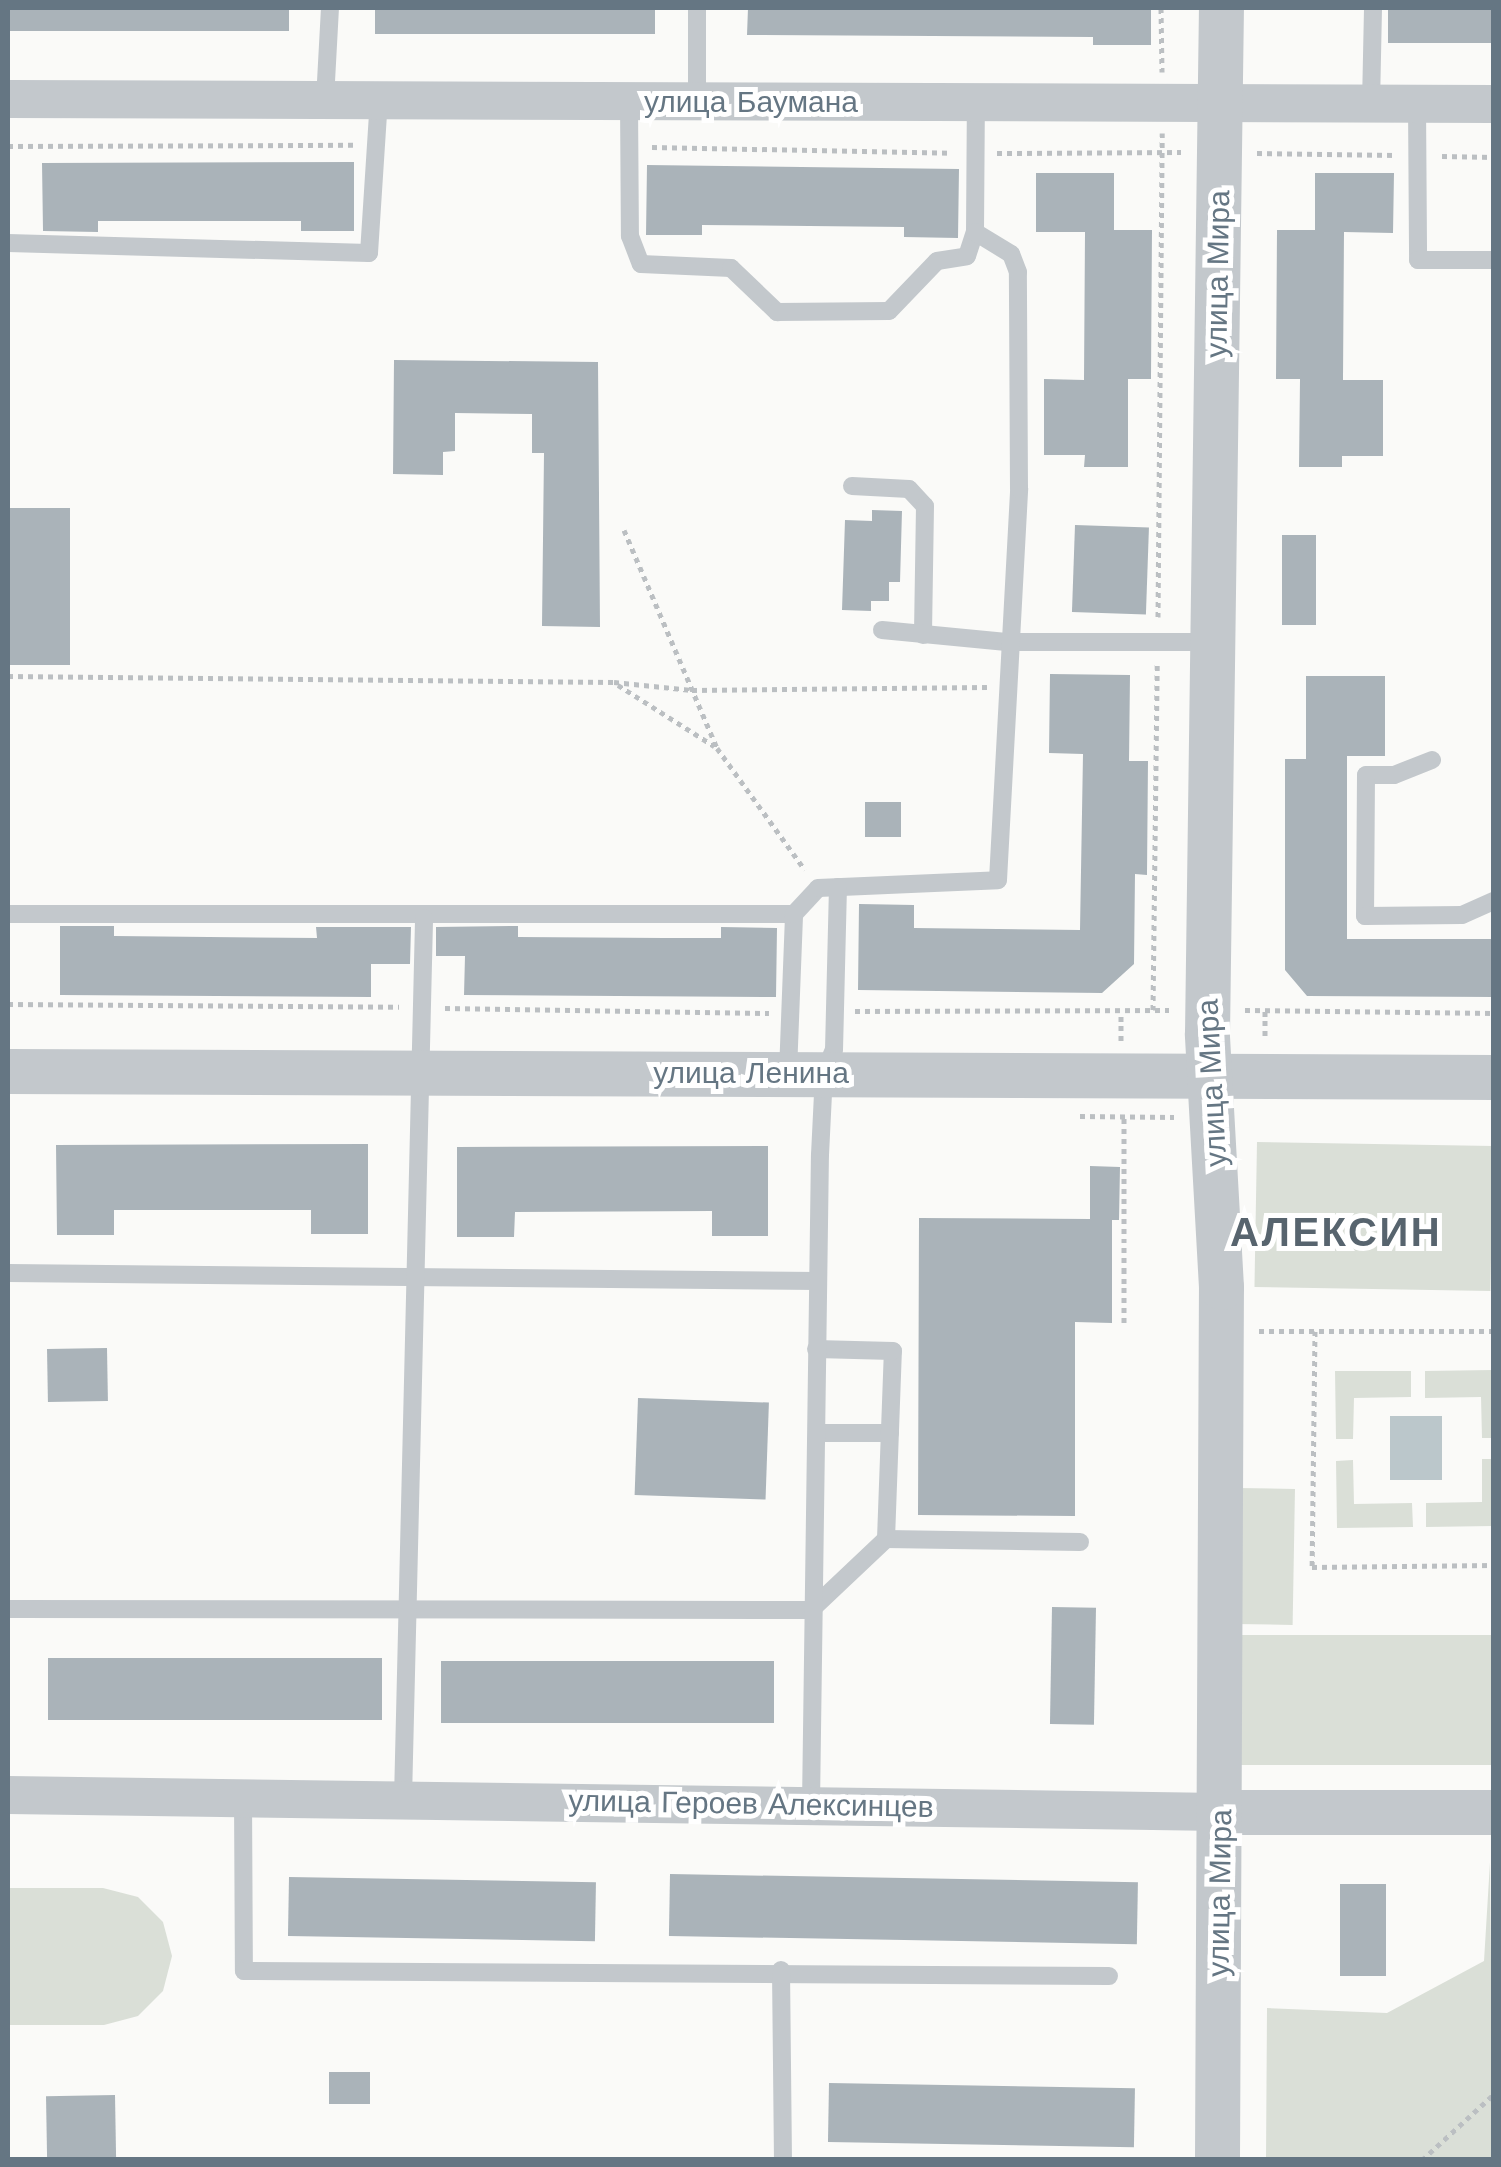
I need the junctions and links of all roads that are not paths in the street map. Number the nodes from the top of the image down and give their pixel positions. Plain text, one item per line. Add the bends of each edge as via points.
1 (330, 8) edge
2 (697, 8) edge
3 (1221, 8) edge
4 (1373, 8) edge
5 (8, 99) edge
6 (379, 99) junction
7 (326, 100) junction
8 (629, 102) junction
9 (697, 102) junction
10 (976, 104) junction
11 (1371, 104) junction
12 (1417, 104) junction
13 (1494, 104) edge
14 (1221, 105) junction
15 (975, 232) junction
16 (8, 244) edge
17 (1494, 260) edge
18 (852, 486) dead end
19 (882, 630) dead end
20 (923, 635) junction
21 (1006, 642) junction
22 (1213, 642) junction
23 (1432, 760) dead end
24 (828, 888) junction
25 (1494, 900) edge
26 (8, 914) edge
27 (794, 914) junction
28 (424, 918) junction
29 (8, 1071) edge
30 (422, 1072) junction
31 (806, 1073) junction
32 (1210, 1074) junction
33 (1494, 1076) edge
34 (414, 1272) junction
35 (8, 1273) edge
36 (817, 1281) junction
37 (816, 1349) junction
38 (890, 1433) junction
39 (817, 1434) junction
40 (886, 1539) junction
41 (1080, 1542) dead end
42 (8, 1609) edge
43 (407, 1610) junction
44 (811, 1610) junction
45 (8, 1794) edge
46 (243, 1798) junction
47 (403, 1799) junction
48 (811, 1804) junction
49 (1222, 1812) junction
50 (1494, 1812) edge
51 (781, 1970) junction
52 (1108, 1976) dead end
53 (783, 2160) edge
54 (1217, 2160) edge

1 - 7 lane
2 - 9 lane
3 - 14 street, улица Мира
4 - 11 lane
5 - 7 street, улица Баумана
6 - 7 street, улица Баумана
6 - 8 street, улица Баумана
6 - 16 lane via 370,253
8 - 9 street, улица Баумана
8 - 15 lane via 630,236 641,264 730,268 777,312 889,311 937,262 966,256
9 - 10 street, улица Баумана
10 - 14 street, улица Баумана
10 - 15 lane
11 - 12 street, улица Баумана
11 - 14 street, улица Баумана
12 - 13 street, улица Баумана
12 - 17 lane via 1418,260
14 - 22 street, улица Мира
15 - 21 lane via 1011,254 1018,272 1018,490
18 - 20 lane via 909,490 925,506
19 - 20 lane
20 - 21 lane
21 - 22 lane
21 - 24 lane via 998,880
22 - 32 street, улица Мира
23 - 25 lane via 1394,775 1366,776 1364,916 1462,916
24 - 27 lane
24 - 31 lane via 834,1050
26 - 28 lane
27 - 28 lane
27 - 31 lane via 790,1013
28 - 30 lane
29 - 30 street, улица Ленина
30 - 31 street, улица Ленина
30 - 34 lane
31 - 32 street, улица Ленина
31 - 36 lane
32 - 33 street, улица Ленина
32 - 49 street, улица Мира via 1221,1331
34 - 35 lane
34 - 36 lane
34 - 43 lane
36 - 37 lane
37 - 38 lane via 893,1351
37 - 39 lane
38 - 39 lane
38 - 40 lane
39 - 44 lane
40 - 41 lane
40 - 44 lane
42 - 43 lane
43 - 44 lane
43 - 47 lane
44 - 48 lane
45 - 46 street, улица Героев Алексинцев
46 - 47 street, улица Героев Алексинцев
46 - 51 lane via 244,1972
47 - 48 street, улица Героев Алексинцев
48 - 49 street, улица Героев Алексинцев
49 - 50 street, улица Героев Алексинцев
49 - 54 street, улица Мира
51 - 52 lane
51 - 53 lane

